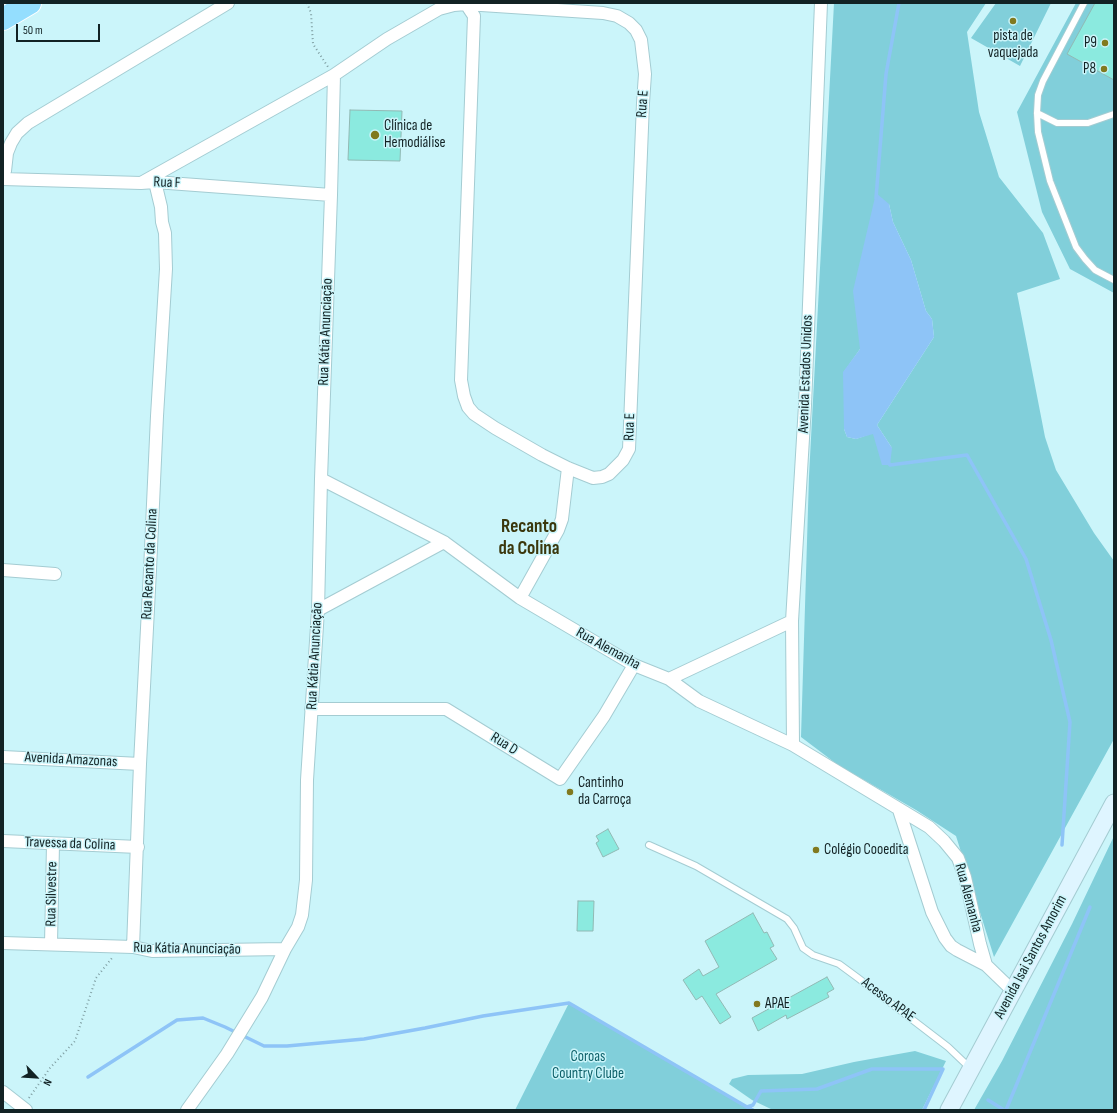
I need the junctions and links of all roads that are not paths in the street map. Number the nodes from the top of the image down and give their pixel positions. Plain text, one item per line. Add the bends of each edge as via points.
1 (30, 3) edge
2 (228, 3) edge
3 (466, 3) edge
4 (821, 3) edge
5 (1084, 3) edge
6 (3, 19) edge
7 (334, 75) junction
8 (1036, 113) junction
9 (1114, 114) edge
10 (3, 172) edge
11 (3, 179) edge
12 (155, 182) junction
13 (141, 183) junction
14 (331, 195) junction
15 (1114, 280) edge
16 (568, 468) junction
17 (321, 479) junction
18 (444, 542) junction
19 (3, 570) edge
20 (54, 574) dead end
21 (520, 598) junction
22 (318, 610) junction
23 (792, 621) junction
24 (634, 665) junction
25 (669, 679) junction
26 (312, 709) junction
27 (793, 744) junction
28 (3, 757) edge
29 (140, 764) junction
30 (1114, 803) edge
31 (899, 810) junction
32 (3, 841) edge
33 (52, 844) junction
34 (649, 845) dead end
35 (138, 847) junction
36 (3, 943) edge
37 (52, 944) junction
38 (127, 947) junction
39 (285, 949) junction
40 (986, 965) junction
41 (1013, 991) junction
42 (971, 1068) junction
43 (3, 1092) edge
44 (24, 1109) edge
45 (187, 1110) edge
46 (949, 1110) edge

1 - 6 highway
2 - 10 street via 28,123 11,143
3 - 7 street via 439,9 387,39
3 - 16 street, Rua E via 474,16 461,380 464,396 474,414
3 - 16 street, Rua E via 603,13 617,16 629,23 641,40 645,74 629,449 617,468 602,477 593,478
4 - 23 street, Avenida Estados Unidos via 805,405
5 - 8 lane via 1043,81
7 - 13 street
7 - 14 street, Rua Kátia Anunciação
8 - 9 lane via 1057,123 1088,123
8 - 15 lane via 1050,181 1076,247 1095,270
11 - 13 street, Rua F
12 - 13 street, Rua F
12 - 14 street, Rua F
12 - 29 street, Rua Recanto da Colina via 162,207 166,269 156,416
14 - 17 street, Rua Kátia Anunciação
16 - 21 street via 562,519 558,530
17 - 18 street, Rua Alemanha
17 - 22 street, Rua Kátia Anunciação
18 - 21 street, Rua Alemanha
18 - 22 street
19 - 20 street
21 - 24 street, Rua Alemanha
22 - 26 street, Rua Kátia Anunciação
23 - 25 street
23 - 27 street, Avenida Estados Unidos
24 - 25 street, Rua Alemanha
24 - 26 street, Rua D via 604,716 560,779 446,709
25 - 27 street, Rua Alemanha via 699,701
26 - 39 street, Rua Kátia Anunciação via 307,780 306,880 302,915
27 - 31 street, Rua Alemanha
28 - 29 street, Avenida Amazonas
29 - 35 street, Rua Recanto da Colina
30 - 41 main road, Avenida Isai Santos Amorim
31 - 40 street, Rua Alemanha via 932,912 945,938 957,950
31 - 40 street, Rua Alemanha via 928,827 958,858
32 - 33 street, Travessa da Colina
33 - 35 street, Travessa da Colina
33 - 37 street, Rua Silvestre
34 - 42 lane, Acesso APAE via 696,866 783,917 791,923 803,948 839,964 948,1047
35 - 38 street, Rua Recanto da Colina
36 - 37 street, Rua Kátia Anunciação
37 - 38 street, Rua Kátia Anunciação
38 - 39 street, Rua Kátia Anunciação via 152,951
39 - 45 street via 262,997 227,1054
40 - 41 street, Rua Alemanha
41 - 42 main road, Avenida Isai Santos Amorim
42 - 46 main road, Avenida Isai Santos Amorim
43 - 44 street

